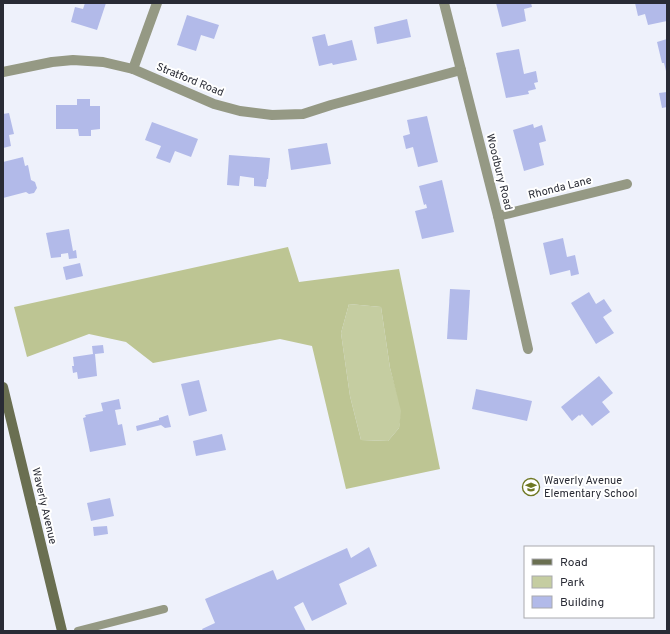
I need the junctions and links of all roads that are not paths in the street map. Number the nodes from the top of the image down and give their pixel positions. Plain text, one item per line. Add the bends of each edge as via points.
1 (157, 3) edge
2 (444, 3) edge
3 (133, 69) junction
4 (461, 70) junction
5 (3, 72) edge
6 (627, 184) dead end
7 (498, 216) junction
8 (528, 349) dead end
9 (3, 387) edge
10 (164, 609) dead end
11 (62, 631) edge
12 (78, 631) edge

1 - 3 street
2 - 4 street, Woodbury Road
3 - 4 street, Stratford Road via 214,104 272,115 303,114
3 - 5 street, Stratford Road via 103,62 73,60
4 - 7 street, Woodbury Road
6 - 7 street, Rhonda Lane
7 - 8 street, Woodbury Road
9 - 11 street, Waverly Avenue
10 - 12 lane

